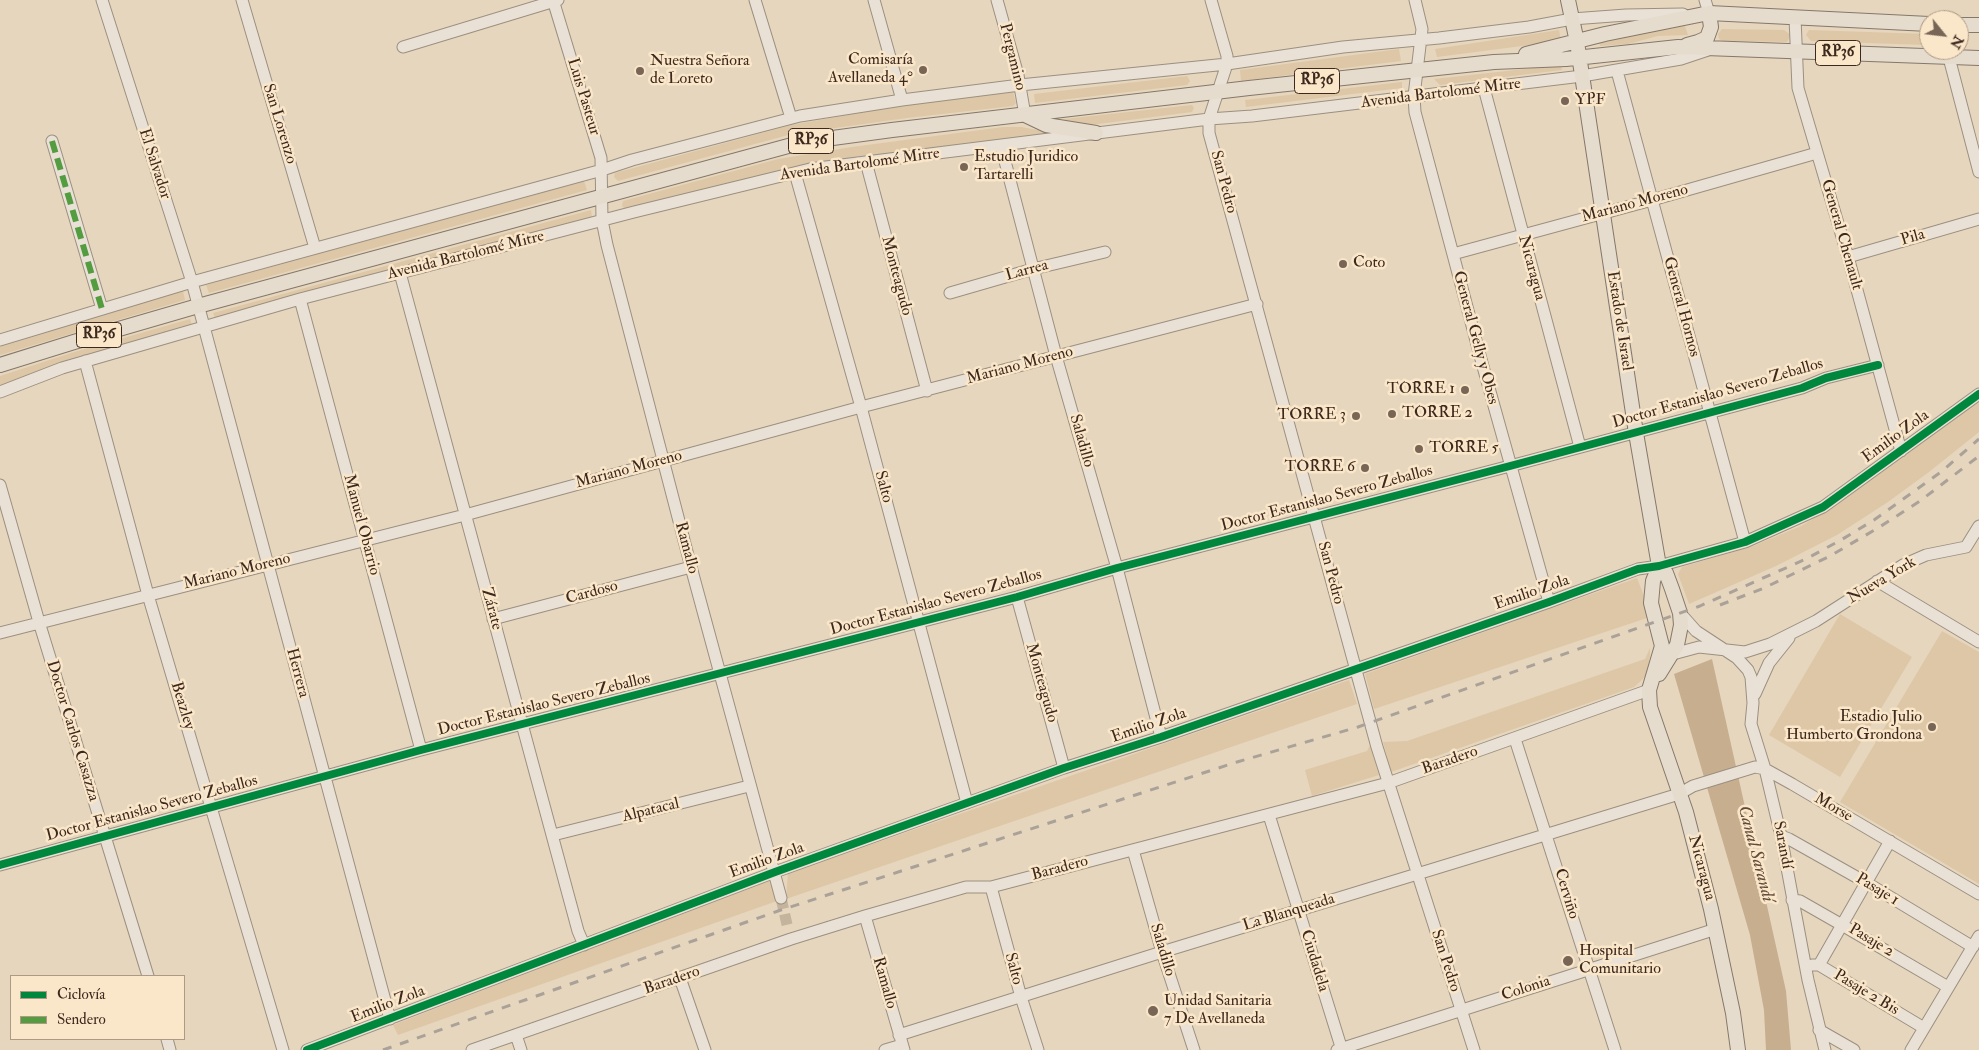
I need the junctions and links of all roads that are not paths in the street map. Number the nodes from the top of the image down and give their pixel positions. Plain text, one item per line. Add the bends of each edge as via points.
1 (102, 0) edge
2 (242, 0) edge
3 (555, 0) edge
4 (755, 0) edge
5 (874, 0) edge
6 (996, 0) edge
7 (1211, 0) edge
8 (1416, 0) edge
9 (1568, 0) edge
10 (1707, 7) edge
11 (1795, 18) junction
12 (1572, 20) junction
13 (1919, 24) edge
14 (1422, 39) junction
15 (1578, 42) junction
16 (403, 47) dead end
17 (1678, 47) junction
18 (1712, 49) junction
19 (1795, 51) junction
20 (1919, 53) edge
21 (1579, 57) junction
22 (1949, 60) edge
23 (1494, 62) junction
24 (1227, 64) junction
25 (1416, 71) junction
26 (1618, 71) junction
27 (1582, 76) junction
28 (1020, 85) junction
29 (1484, 88) junction
30 (1217, 92) junction
31 (1414, 96) junction
32 (902, 100) junction
33 (1025, 115) junction
34 (791, 118) junction
35 (1209, 119) junction
36 (1096, 133) junction
37 (52, 141) dead end
38 (1001, 146) junction
39 (1817, 153) junction
40 (866, 162) junction
41 (602, 170) junction
42 (1979, 172) edge
43 (795, 173) junction
44 (602, 196) junction
45 (1652, 200) junction
46 (1602, 212) junction
47 (1979, 219) edge
48 (602, 220) junction
49 (1522, 235) junction
50 (316, 248) junction
51 (1105, 252) dead end
52 (1453, 254) junction
53 (1848, 256) junction
54 (1033, 269) junction
55 (400, 273) junction
56 (192, 282) junction
57 (950, 293) dead end
58 (300, 299) junction
59 (1256, 304) junction
60 (198, 306) junction
61 (102, 309) junction
62 (203, 328) junction
63 (0, 340) edge
64 (1056, 356) junction
65 (85, 362) junction
66 (0, 365) edge
67 (1878, 365) junction
68 (927, 391) junction
69 (0, 392) edge
70 (1979, 394) edge
71 (861, 407) junction
72 (1710, 412) junction
73 (1636, 432) junction
74 (1580, 447) junction
75 (1901, 450) junction
76 (663, 460) junction
77 (1510, 466) junction
78 (0, 485) edge
79 (465, 515) junction
80 (1314, 516) junction
81 (1979, 526) edge
82 (365, 539) junction
83 (1745, 542) junction
84 (1979, 544) edge
85 (1966, 547) junction
86 (267, 564) junction
87 (1658, 566) junction
88 (691, 568) junction
89 (1117, 568) junction
90 (1877, 581) junction
91 (148, 595) junction
92 (1017, 597) junction
93 (1549, 602) junction
94 (1680, 613) junction
95 (493, 619) junction
96 (38, 622) junction
97 (919, 622) junction
98 (1799, 630) junction
99 (0, 633) edge
100 (1979, 642) edge
101 (1726, 649) junction
102 (1672, 654) junction
103 (1356, 669) junction
104 (720, 674) junction
105 (1649, 689) junction
106 (1752, 703) junction
107 (522, 724) junction
108 (1161, 737) junction
109 (1515, 739) junction
110 (421, 750) junction
111 (1064, 768) junction
112 (1765, 769) junction
113 (325, 778) junction
114 (1388, 783) junction
115 (750, 786) junction
116 (1680, 794) junction
117 (967, 803) junction
118 (211, 806) junction
119 (1269, 815) junction
120 (1547, 835) junction
121 (105, 836) junction
122 (553, 836) junction
123 (1781, 836) junction
124 (1890, 841) junction
125 (1133, 850) junction
126 (0, 865) edge
127 (775, 872) junction
128 (1416, 875) junction
129 (1866, 883) junction
130 (991, 887) junction
131 (1979, 894) edge
132 (781, 898) tunnel mouth
133 (1792, 900) junction
134 (1298, 911) junction
135 (866, 916) junction
136 (1842, 925) junction
137 (1716, 929) junction
138 (1979, 936) edge
139 (584, 945) junction
140 (1973, 947) junction
141 (1162, 952) junction
142 (1806, 965) junction
143 (1819, 965) junction
144 (1589, 969) junction
145 (148, 975) edge
146 (680, 978) junction
147 (1948, 987) junction
148 (1021, 997) junction
149 (1461, 1010) junction
150 (390, 1019) junction
151 (1924, 1028) junction
152 (1819, 1030) junction
153 (516, 1035) junction
154 (902, 1043) edge
155 (283, 1050) edge
156 (307, 1050) edge
157 (472, 1050) edge
158 (520, 1050) edge
159 (705, 1050) edge
160 (885, 1050) edge
161 (1038, 1050) edge
162 (1194, 1050) edge
163 (1340, 1050) edge
164 (1474, 1050) edge
165 (1615, 1050) edge
166 (1738, 1050) edge
167 (1824, 1050) edge
168 (1854, 1050) edge
169 (1911, 1050) edge

1 - 56 street, El Salvador
2 - 50 street, San Lorenzo
3 - 16 street
3 - 41 street, Luis Pasteur
4 - 34 street
5 - 32 street
6 - 28 street, Pergamino
7 - 24 street
8 - 14 street, General Gelly y Obes
9 - 12 main road, Estado de Israel
10 - 11 main road, Avenida Bartolomé Mitre / RP36
10 - 12 street, Avenida Bartolomé Mitre
10 - 15 main road, Avenida Bartolomé Mitre / RP36
10 - 17 main road via 1711,27 1707,38
11 - 13 main road, Avenida Bartolomé Mitre / RP36
11 - 19 street, General Chenault
12 - 14 street, Avenida Bartolomé Mitre
12 - 15 main road, Estado de Israel
14 - 24 street, Avenida Bartolomé Mitre
14 - 25 street, General Gelly y Obes
15 - 21 main road, Estado de Israel
15 - 23 main road, Avenida Bartolomé Mitre / RP36
17 - 18 main road, Avenida Bartolomé Mitre / RP36
17 - 21 main road, Avenida Bartolomé Mitre / RP36
18 - 19 main road, Avenida Bartolomé Mitre / RP36
18 - 26 street, Avenida Bartolomé Mitre via 1681,59
19 - 20 main road, Avenida Bartolomé Mitre / RP36
19 - 39 street, General Chenault via 1798,88
21 - 23 main road, Avenida Bartolomé Mitre / RP36
21 - 27 main road, Estado de Israel
22 - 42 street
23 - 25 main road, Avenida Bartolomé Mitre / RP36
24 - 28 street, Avenida Bartolomé Mitre
24 - 30 street, San Pedro
25 - 30 main road, Avenida Bartolomé Mitre / RP36
25 - 31 street, General Gelly y Obes
26 - 27 street, Avenida Bartolomé Mitre
26 - 45 street, General Hornos
27 - 29 street, Avenida Bartolomé Mitre
27 - 46 main road, Estado de Israel
28 - 32 street, Avenida Bartolomé Mitre
28 - 33 street, Pergamino
29 - 31 street, Avenida Bartolomé Mitre
29 - 49 street, Nicaragua
30 - 33 main road, Avenida Bartolomé Mitre / RP36
30 - 35 street, San Pedro
31 - 35 street, Avenida Bartolomé Mitre
31 - 52 street, General Gelly y Obes via 1415,112
32 - 34 street, Avenida Bartolomé Mitre
33 - 36 main road via 1046,125
33 - 44 main road, Avenida Bartolomé Mitre / RP36 via 803,142
34 - 41 street, Avenida Bartolomé Mitre
35 - 36 street, Avenida Bartolomé Mitre
35 - 59 street, San Pedro via 1209,133
36 - 38 street, Avenida Bartolomé Mitre
37 - 61 street
38 - 40 street, Avenida Bartolomé Mitre
38 - 54 street, Saladillo
39 - 45 street, Mariano Moreno
39 - 53 street, General Chenault
40 - 43 street, Avenida Bartolomé Mitre
40 - 68 street, Monteagudo
41 - 44 street, Luis Pasteur
41 - 50 street, Avenida Bartolomé Mitre
43 - 48 street, Avenida Bartolomé Mitre
43 - 71 street, Salto
44 - 48 street, Ramallo
44 - 60 main road, Avenida Bartolomé Mitre / RP36
45 - 46 street, Mariano Moreno
45 - 72 street, General Hornos
46 - 49 street, Mariano Moreno
46 - 73 main road, Estado de Israel
47 - 53 street, Pila
48 - 55 street, Avenida Bartolomé Mitre
48 - 76 street, Ramallo
49 - 52 street, Mariano Moreno
49 - 74 street, Nicaragua
50 - 56 street, Avenida Bartolomé Mitre
51 - 54 street, Larrea
52 - 77 street, General Gelly y Obes
53 - 67 street, General Chenault
54 - 57 street, Larrea
54 - 64 street, Saladillo
55 - 58 street, Avenida Bartolomé Mitre
55 - 79 street, Zárate
56 - 60 street, El Salvador
56 - 61 street, Avenida Bartolomé Mitre
58 - 62 street, Avenida Bartolomé Mitre
58 - 82 street, Manuel Obarrio
59 - 64 street, Mariano Moreno
59 - 80 street, San Pedro
60 - 62 street, El Salvador
60 - 66 main road, Avenida Bartolomé Mitre / RP36
61 - 63 street, Avenida Bartolomé Mitre
62 - 65 street, Avenida Bartolomé Mitre
62 - 86 street, Herrera
64 - 68 street, Mariano Moreno
64 - 89 street, Saladillo
65 - 69 street, Avenida Bartolomé Mitre
65 - 91 street, Beazley
67 - 72 street, Doctor Estanislao Severo Zeballos
67 - 75 street, General Chenault
68 - 71 street, Mariano Moreno
70 - 75 street, Emilio Zola
71 - 76 street, Mariano Moreno
71 - 97 street, Salto
72 - 73 street, Doctor Estanislao Severo Zeballos
72 - 83 street, General Hornos
73 - 74 street, Doctor Estanislao Severo Zeballos
73 - 87 main road, Estado de Israel
74 - 77 street, Doctor Estanislao Severo Zeballos
75 - 83 street, Emilio Zola via 1822,507
76 - 79 street, Mariano Moreno
76 - 88 street, Ramallo
77 - 80 street, Doctor Estanislao Severo Zeballos
77 - 93 street, General Gelly y Obes
78 - 96 street, Doctor Carlos Casazza
79 - 82 street, Mariano Moreno
79 - 95 street, Zárate
80 - 89 street, Doctor Estanislao Severo Zeballos
80 - 103 street, San Pedro
81 - 85 street
82 - 86 street, Mariano Moreno
82 - 110 street, Manuel Obarrio
83 - 87 street, Emilio Zola
84 - 85 street, Nueva York
85 - 90 street, Nueva York via 1926,555
86 - 91 street, Mariano Moreno
86 - 113 street, Herrera
87 - 93 street, Emilio Zola via 1638,569
87 - 94 main road, Estado de Israel via 1667,576
87 - 105 main road, Estado de Israel via 1651,603 1662,646
88 - 95 street, Cardoso
88 - 104 street, Ramallo
89 - 92 street, Doctor Estanislao Severo Zeballos
89 - 108 street, Saladillo
90 - 98 street, Nueva York
90 - 100 street
91 - 96 street, Mariano Moreno
91 - 118 street, Beazley
92 - 97 street, Doctor Estanislao Severo Zeballos
92 - 111 street, Monteagudo
93 - 103 street, Emilio Zola
94 - 101 street via 1696,631
94 - 102 main road, Estado de Israel via 1680,637
95 - 107 street, Zárate
96 - 99 street, Mariano Moreno
96 - 121 street, Doctor Carlos Casazza
97 - 104 street, Doctor Estanislao Severo Zeballos
97 - 117 street, Salto
98 - 101 street, Nueva York via 1782,638
98 - 106 street via 1769,663
101 - 102 street, Nueva York via 1699,647
101 - 106 street, Sarandí via 1748,670
102 - 105 main road, Estado de Israel
103 - 108 street, Emilio Zola
103 - 114 street, San Pedro
104 - 107 street, Doctor Estanislao Severo Zeballos
104 - 115 street, Ramallo
105 - 109 street, Baradero
105 - 116 main road, Nicaragua via 1653,720
106 - 112 street, Sarandí via 1752,731
107 - 110 street, Doctor Estanislao Severo Zeballos
107 - 122 street, Zárate
108 - 111 street, Emilio Zola
109 - 114 street, Baradero
109 - 120 street, Cerviño
110 - 113 street, Doctor Estanislao Severo Zeballos
111 - 117 street, Emilio Zola
112 - 116 street, Morse via 1748,769 1693,786
112 - 123 street, Sarandí
112 - 124 street, Morse
113 - 118 street, Doctor Estanislao Severo Zeballos
113 - 150 street, Herrera
114 - 119 street, Baradero
114 - 128 street, San Pedro
115 - 122 street, Alpatacal
115 - 127 street, Ramallo
116 - 120 street, La Blanqueada
116 - 137 main road, Nicaragua
117 - 127 street, Emilio Zola
118 - 121 street, Doctor Estanislao Severo Zeballos
118 - 155 street, Beazley
119 - 125 street, Baradero
119 - 134 street, Ciudadela
120 - 128 street, La Blanqueada
120 - 144 street, Cerviño
121 - 126 street, Doctor Estanislao Severo Zeballos
121 - 145 street, Doctor Carlos Casazza
122 - 139 street, Zárate
123 - 129 street, Pasaje 1
123 - 133 street, Sarandí
124 - 129 street
124 - 131 street, Morse
125 - 130 street, Baradero
125 - 141 street, Saladillo
127 - 132 street, Ramallo
127 - 139 street, Emilio Zola
128 - 134 street, La Blanqueada
128 - 149 street, San Pedro
129 - 136 street
129 - 140 street, Pasaje 1
130 - 135 street, Baradero via 966,887
130 - 148 street, Salto
133 - 136 street, Pasaje 2
133 - 142 street, Sarandí
134 - 141 street, La Blanqueada
134 - 163 street, Ciudadela
135 - 146 street, Baradero via 790,934
135 - 154 street, Ramallo
136 - 143 street
136 - 147 street, Pasaje 2
137 - 144 street, Colonia
137 - 166 main road, Nicaragua
138 - 140 street
139 - 150 street, Emilio Zola
140 - 147 street
141 - 148 street, La Blanqueada
141 - 162 street, Saladillo
142 - 143 street, Pasaje 2 Bis
142 - 152 street, Sarandí
143 - 151 street, Pasaje 2 Bis
144 - 149 street, Colonia
144 - 165 street, Cerviño
146 - 153 street, Baradero
146 - 159 street
147 - 151 street
148 - 154 street, La Blanqueada
148 - 161 street, Salto
149 - 163 street, Colonia
149 - 164 street, San Pedro
150 - 156 street, Emilio Zola
151 - 169 street
152 - 167 street, Sarandí
152 - 168 street
153 - 157 street, Baradero
153 - 158 street
154 - 160 street, La Blanqueada

